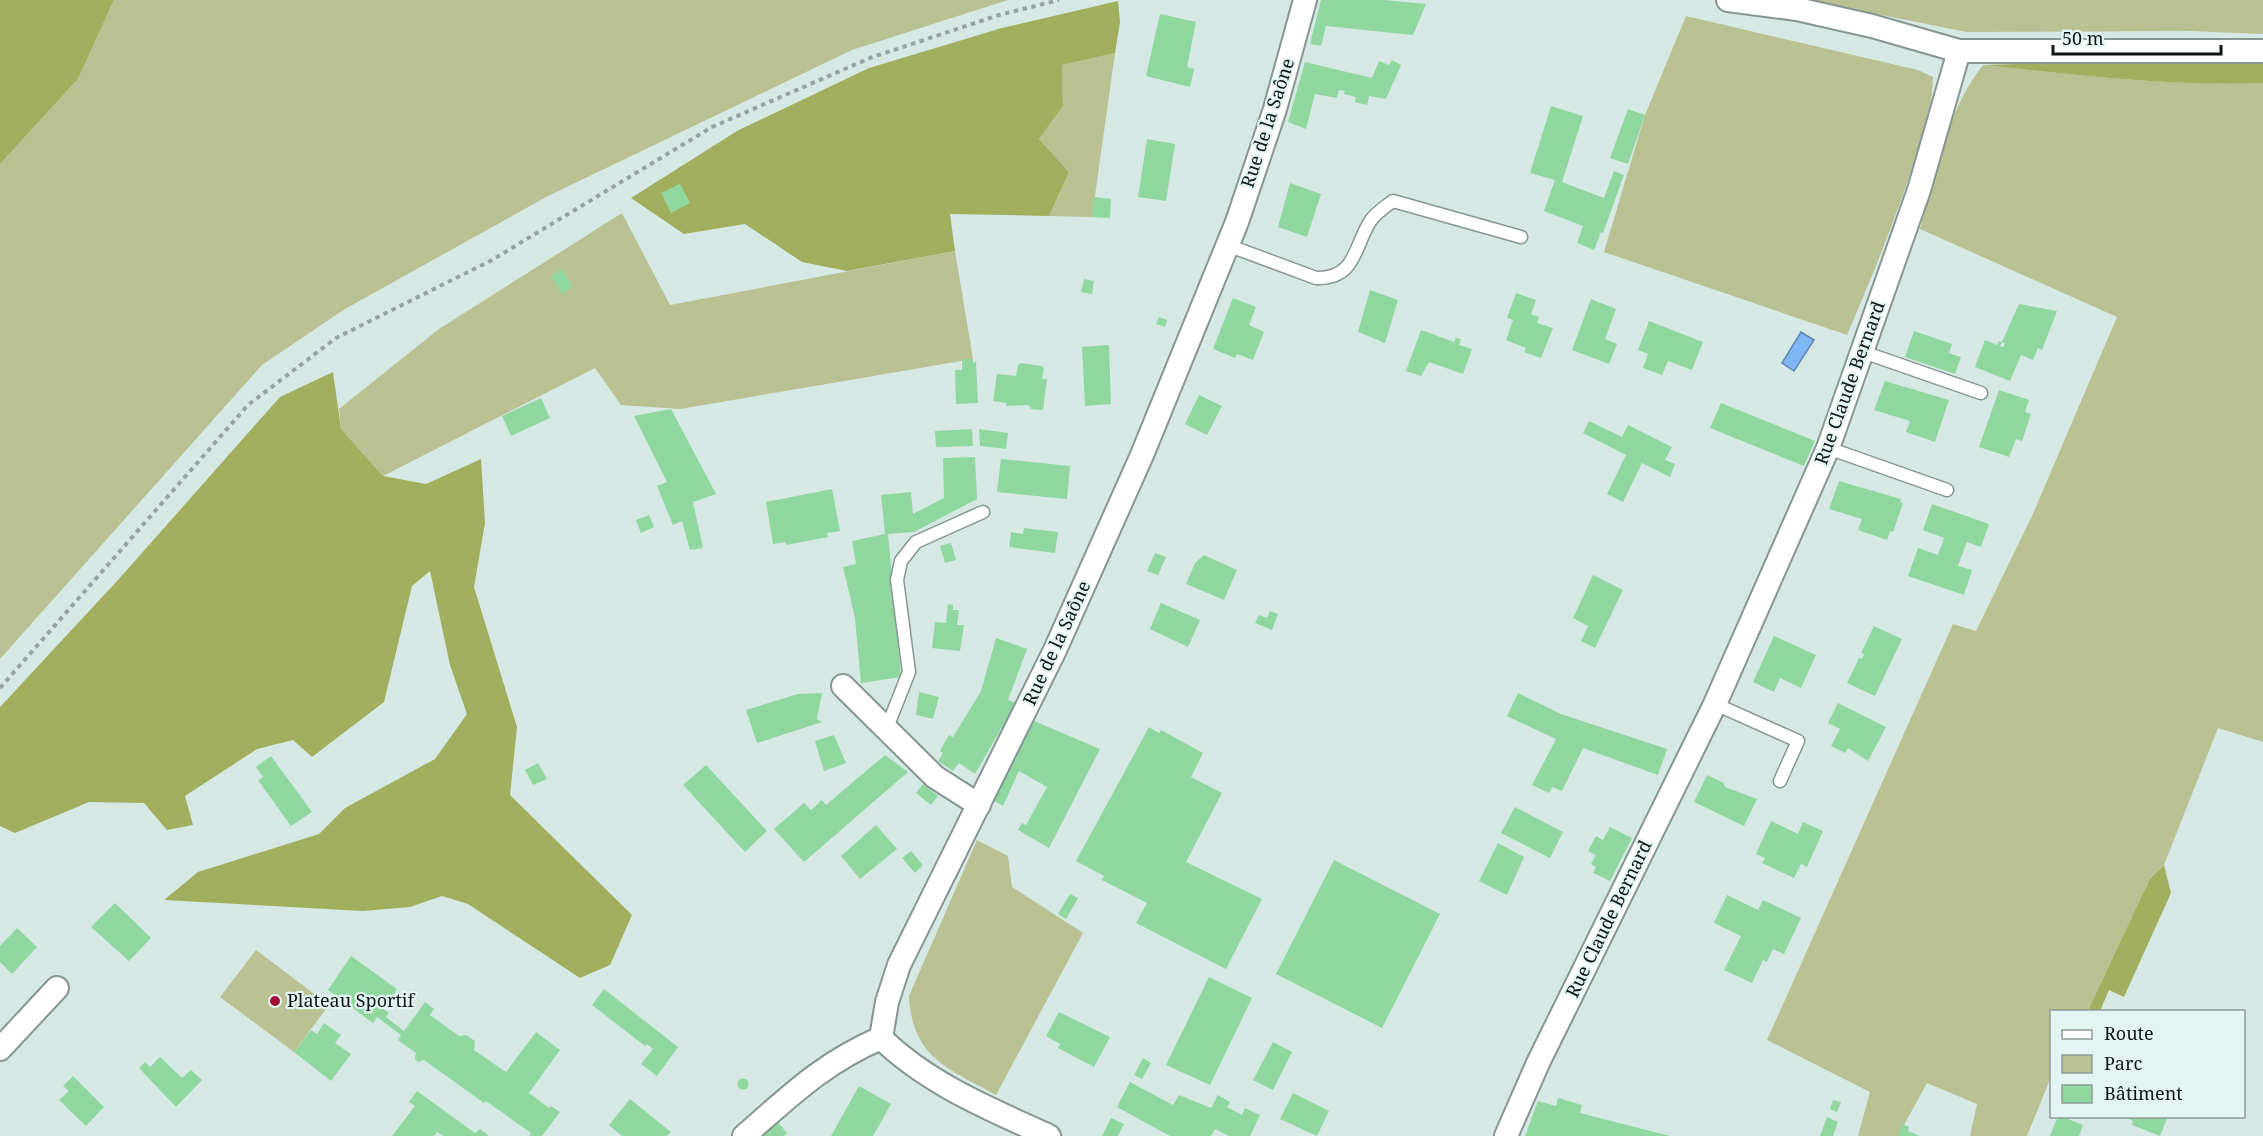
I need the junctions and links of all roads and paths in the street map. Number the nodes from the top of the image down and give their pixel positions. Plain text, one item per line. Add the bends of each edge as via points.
1 (1059, 0) edge
2 (1305, 0) edge
3 (1728, 0) edge
4 (1959, 51) junction
5 (2263, 51) edge
6 (1521, 237) dead end
7 (1227, 244) junction
8 (1863, 352) junction
9 (1981, 393) dead end
10 (1828, 448) junction
11 (1947, 490) dead end
12 (983, 512) dead end
13 (843, 686) dead end
14 (0, 688) edge
15 (1715, 704) junction
16 (886, 730) junction
17 (1780, 781) dead end
18 (978, 805) junction
19 (57, 988) dead end
20 (881, 1038) junction
21 (0, 1050) edge
22 (744, 1136) edge
23 (1049, 1136) edge
24 (1506, 1136) edge

1 - 14 path via 999,15 870,58 712,127 492,260 336,338 248,405
2 - 7 street, Rue de la Saône via 1275,109
3 - 4 street via 1861,23
4 - 5 street
4 - 8 street, Rue Claude Bernard via 1920,190
6 - 7 lane via 1393,201 1370,221 1355,257 1328,278 1316,278
7 - 18 street, Rue de la Saône via 1103,542 1055,650
8 - 9 lane
8 - 10 street, Rue Claude Bernard
10 - 11 lane
10 - 15 street, Rue Claude Bernard
12 - 16 lane via 916,542 901,561 897,580 909,672
13 - 16 street
15 - 17 lane via 1798,741
15 - 24 street, Rue Claude Bernard
16 - 18 street via 935,777
18 - 20 street, Rue de la Saône via 899,965
19 - 21 street
20 - 22 street via 824,1067
20 - 23 street via 907,1062 948,1088

